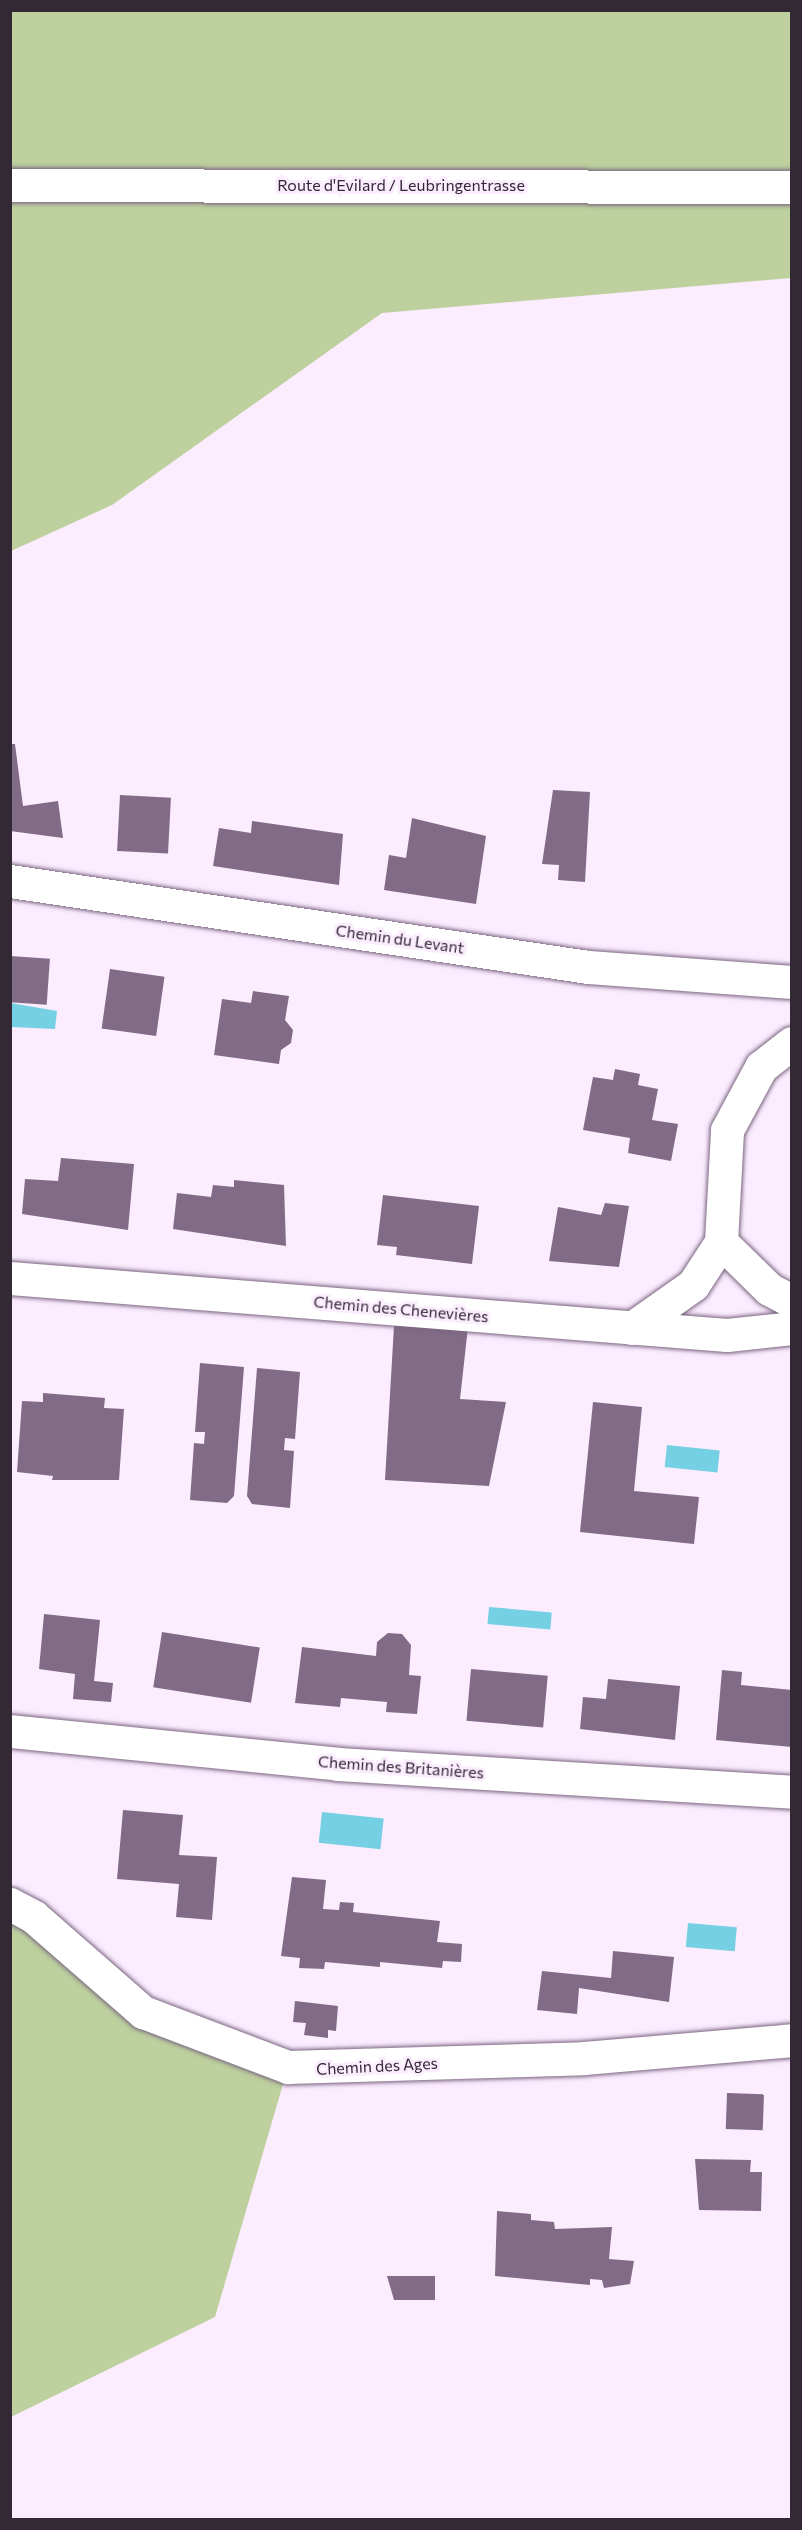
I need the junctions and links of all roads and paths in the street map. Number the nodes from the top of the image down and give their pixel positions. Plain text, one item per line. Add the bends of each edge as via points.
1 (10, 185) edge
2 (792, 187) edge
3 (10, 881) edge
4 (792, 982) edge
5 (792, 1043) edge
6 (721, 1242) junction
7 (10, 1278) edge
8 (792, 1301) edge
9 (632, 1328) junction
10 (792, 1328) edge
11 (10, 1731) edge
12 (792, 1792) edge
13 (10, 1904) edge
14 (792, 2040) edge

1 - 2 street, Route d'Evilard / Leubringentrasse
3 - 4 street, Chemin du Levant via 588,967
5 - 6 street via 761,1067 727,1130
6 - 8 street via 769,1289
6 - 9 street via 693,1285
7 - 9 street, Chemin des Chenevières
9 - 10 street, Chemin des Chenevières via 727,1335
11 - 12 street, Chemin des Britanières via 338,1764
13 - 14 street, Chemin des Ages via 34,1917 143,2012 288,2067 584,2058

